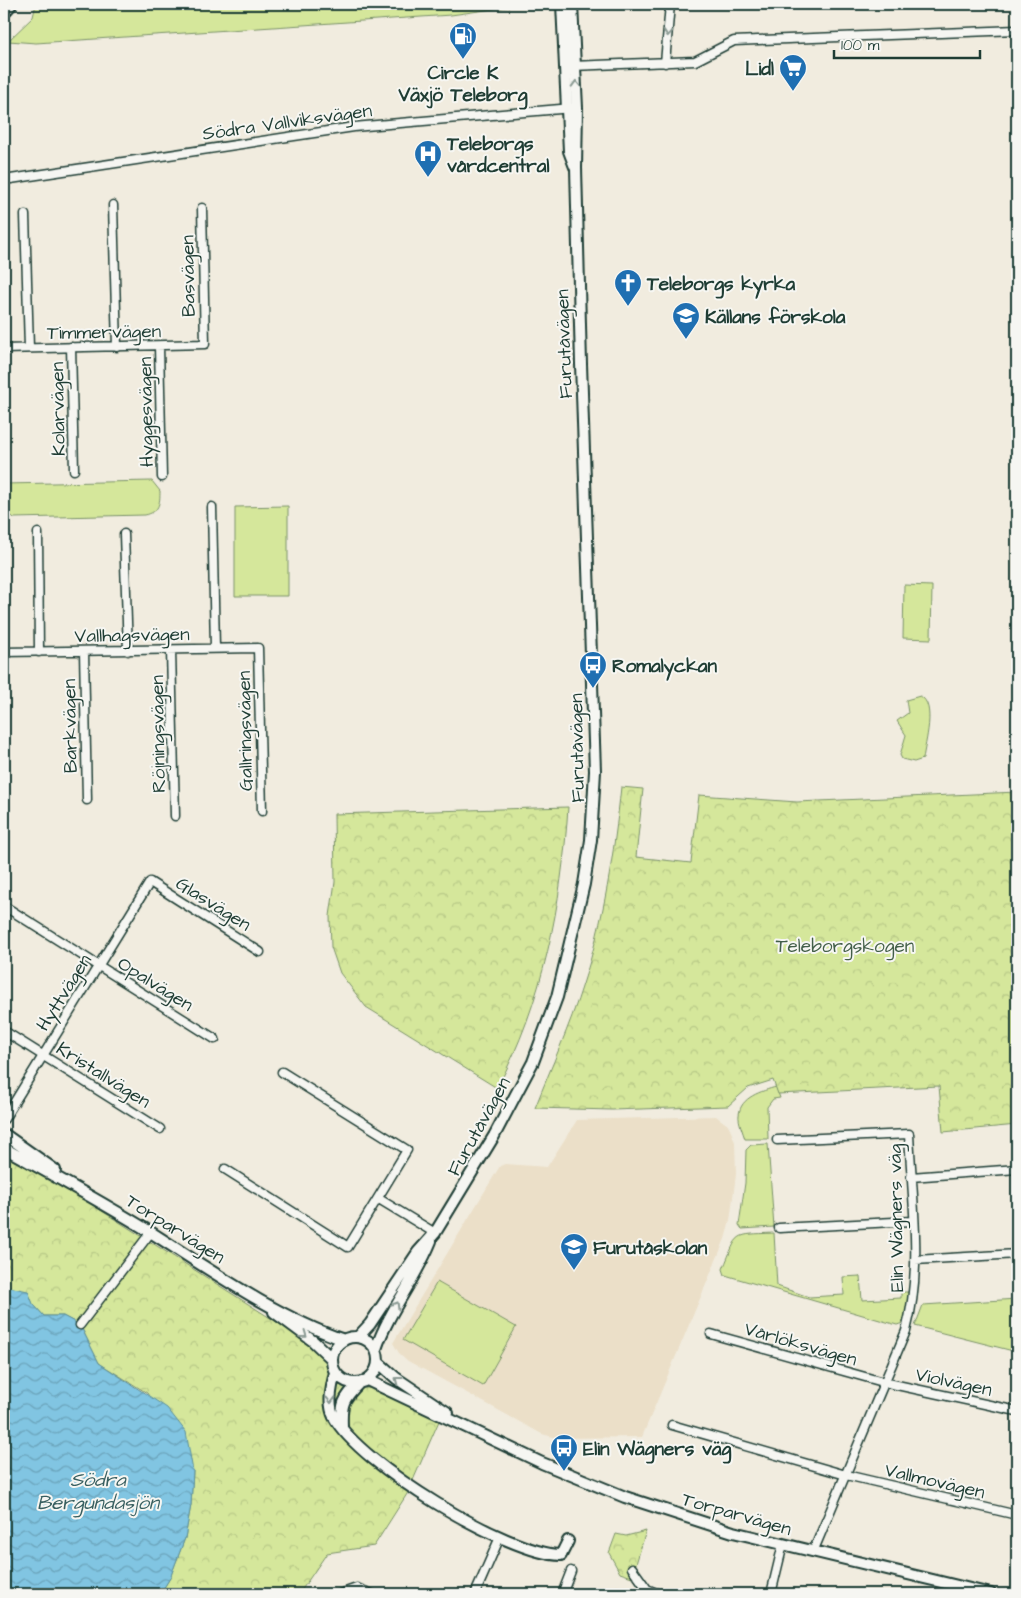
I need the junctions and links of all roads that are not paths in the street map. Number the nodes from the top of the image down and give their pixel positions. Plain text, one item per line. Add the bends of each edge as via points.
1 (11, 4) edge
2 (562, 4) edge
3 (572, 4) edge
4 (670, 4) edge
5 (4, 12) edge
6 (1017, 30) edge
7 (665, 63) junction
8 (570, 66) junction
9 (572, 108) junction
10 (4, 180) edge
11 (113, 205) dead end
12 (202, 208) dead end
13 (25, 215) dead end
14 (204, 344) joint
15 (159, 346) junction
16 (71, 347) junction
17 (117, 347) junction
18 (29, 348) junction
19 (4, 349) edge
20 (74, 470) dead end
21 (162, 477) dead end
22 (212, 507) dead end
23 (38, 533) dead end
24 (124, 534) dead end
25 (215, 648) junction
26 (171, 650) junction
27 (258, 650) joint
28 (4, 652) edge
29 (39, 652) junction
30 (84, 652) junction
31 (128, 652) junction
32 (87, 800) dead end
33 (262, 811) dead end
34 (175, 816) dead end
35 (150, 882) joint
36 (4, 906) edge
37 (260, 952) dead end
38 (98, 966) junction
39 (4, 1031) edge
40 (215, 1039) dead end
41 (43, 1055) junction
42 (282, 1072) dead end
43 (4, 1119) edge
44 (160, 1129) dead end
45 (4, 1134) edge
46 (777, 1140) dead end
47 (4, 1148) edge
48 (224, 1169) dead end
49 (1017, 1169) edge
50 (911, 1177) junction
51 (82, 1190) junction
52 (379, 1199) junction
53 (912, 1221) junction
54 (779, 1228) dead end
55 (151, 1232) junction
56 (434, 1234) junction
57 (1017, 1254) edge
58 (915, 1260) junction
59 (251, 1295) junction
60 (80, 1325) dead end
61 (710, 1334) dead end
62 (358, 1337) junction
63 (344, 1340) junction
64 (376, 1349) junction
65 (332, 1359) junction
66 (378, 1362) junction
67 (335, 1372) junction
68 (363, 1382) junction
69 (883, 1382) junction
70 (1017, 1411) edge
71 (672, 1425) dead end
72 (342, 1426) junction
73 (483, 1434) junction
74 (846, 1476) junction
75 (1017, 1516) edge
76 (500, 1537) junction
77 (568, 1542) dead end
78 (783, 1544) junction
79 (813, 1552) junction
80 (632, 1568) dead end
81 (572, 1571) dead end
82 (340, 1594) edge
83 (372, 1594) edge
84 (475, 1594) edge
85 (562, 1594) edge
86 (659, 1594) edge
87 (772, 1594) edge
88 (991, 1594) edge

1 - 5 main road
2 - 8 street, Furutåvägen
3 - 8 street, Furutåvägen
4 -> 7 street
6 - 7 street via 734,41 695,62
7 - 8 street
8 - 9 street, Furutåvägen
9 - 10 street, Södra Vallviksvägen via 354,127
9 - 56 street, Furutåvägen via 595,771 591,840 574,936 557,996 532,1062 494,1136
11 - 17 street
12 - 14 street, Basvägen
13 - 18 street
14 - 15 street, Timmervägen
15 - 17 street, Timmervägen
15 - 21 street, Hyggesvägen
16 - 17 street, Timmervägen
16 - 18 street, Timmervägen
16 - 20 street, Kolarvägen
18 - 19 street, Timmervägen
22 - 25 street
23 - 29 street
24 - 31 street
25 - 26 street, Vallhagsvägen
25 - 27 street, Vallhagsvägen
26 - 31 street, Vallhagsvägen
26 - 34 street, Röjningsvägen
27 - 33 street, Gallringsvägen
28 - 29 street, Vallhagsvägen
29 - 30 street, Vallhagsvägen
30 - 31 street, Vallhagsvägen
30 - 32 street, Barkvägen
35 - 37 street, Glasvägen
35 - 38 street, Hyttvägen
36 - 38 street, Opalvägen
38 - 40 street, Opalvägen
38 - 41 street, Hyttvägen
39 - 41 street, Kristallvägen
41 - 43 street, Hyttvägen
41 - 44 street, Kristallvägen
42 - 52 street via 407,1150
45 - 51 street, Torparvägen
46 - 50 street, Elin Wägners väg via 909,1134
47 - 51 street, Torparvägen
48 - 52 street via 348,1247
49 - 50 street
50 - 53 street, Elin Wägners väg
51 - 55 street, Torparvägen
52 - 56 street
53 - 54 street
53 - 58 street, Elin Wägners väg
55 - 59 street, Torparvägen
55 - 60 street
56 - 62 street, Furutåvägen
64 -> 56 street, Furutåvägen via 389,1316 425,1257
57 - 58 street
58 - 69 street, Elin Wägners väg via 913,1305 906,1331
59 - 63 street, Torparvägen
59 -> 65 street, Torparvägen
61 - 69 street, Vårlöksvägen
62 - 63 street
62 - 64 street
63 - 65 street via 337,1346
64 - 66 street
65 - 67 street
66 - 68 street via 376,1370
73 -> 66 street, Torparvägen via 402,1383
67 - 68 street via 345,1381
67 -> 72 street via 330,1405
68 - 72 street via 345,1396 341,1410
68 - 73 street, Torparvägen
69 - 70 street, Violvägen
69 - 74 street, Elin Wägners väg
71 - 74 street, Vallmovägen
72 - 76 street via 355,1442 394,1476
73 - 78 street, Torparvägen via 542,1463 625,1497 733,1532
74 - 75 street, Vallmovägen
74 - 79 street, Elin Wägners väg
76 - 77 street via 552,1555 561,1555
76 - 84 street
78 - 79 street, Torparvägen
78 - 87 street
79 - 88 street, Torparvägen
80 - 86 street via 648,1589
81 - 85 street
82 - 83 street via 357,1588

